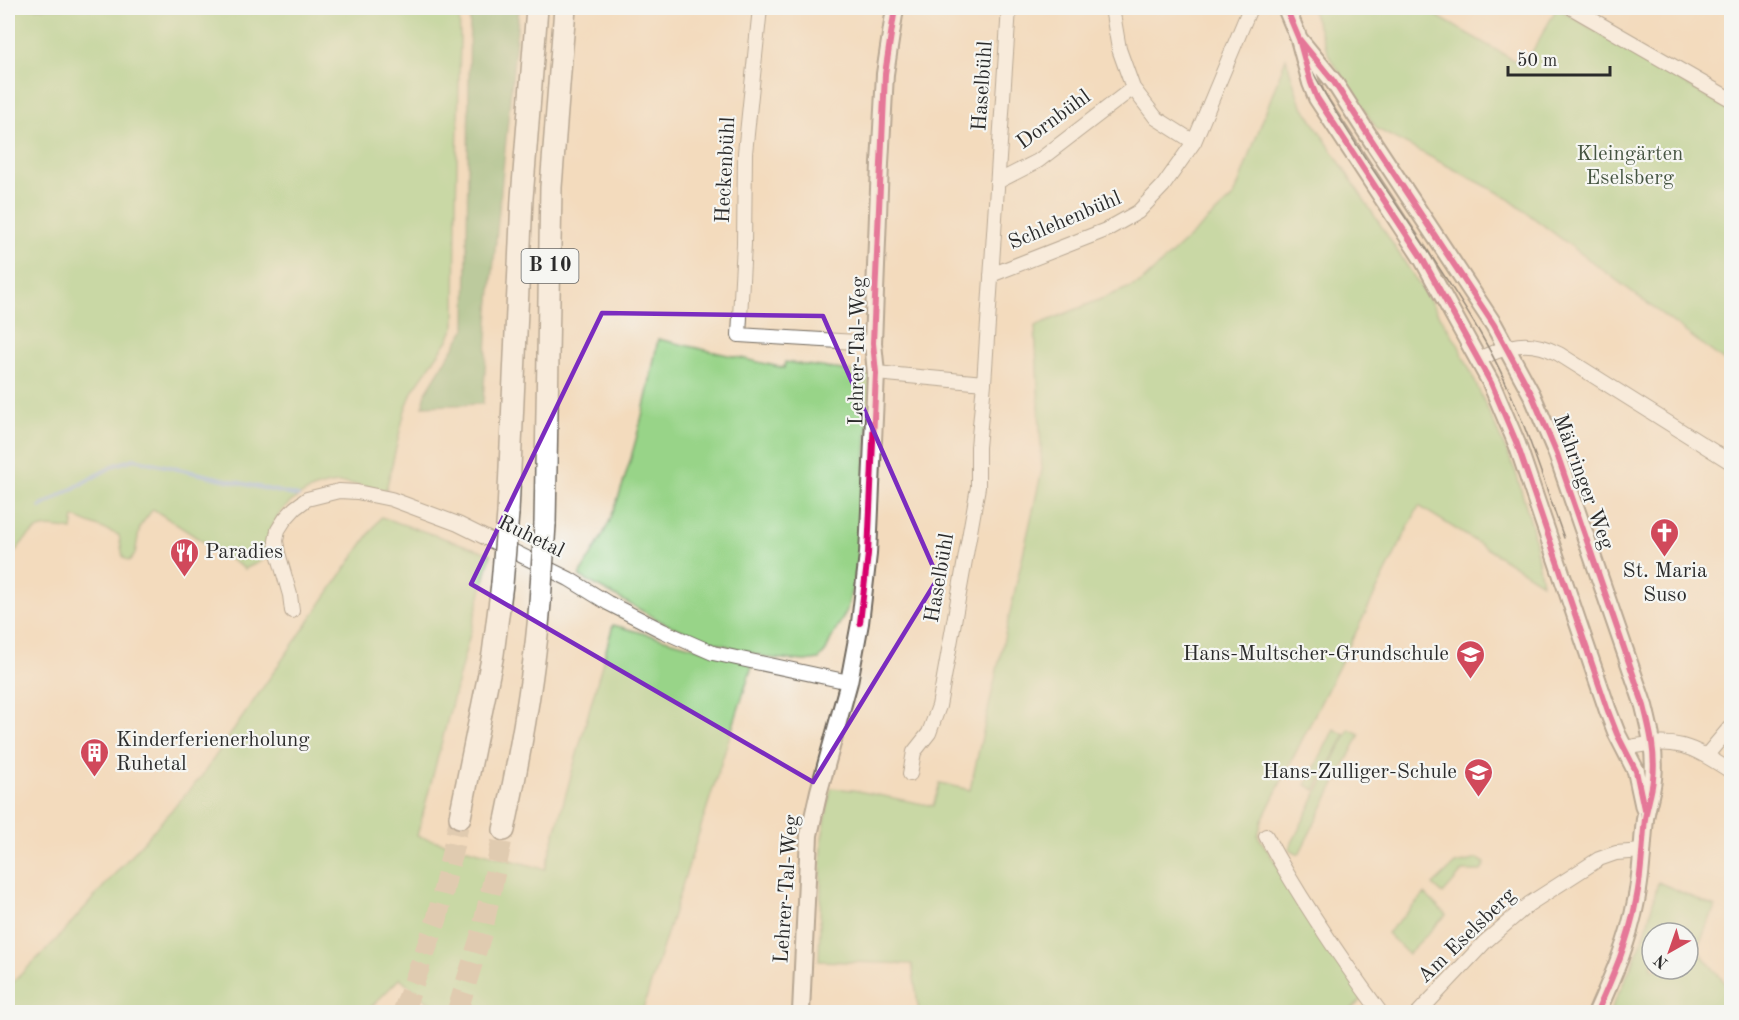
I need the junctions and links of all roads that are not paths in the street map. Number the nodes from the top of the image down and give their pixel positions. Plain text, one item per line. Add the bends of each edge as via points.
1 (537, 8) edge
2 (565, 8) edge
3 (760, 8) edge
4 (895, 8) edge
5 (1009, 8) edge
6 (1112, 8) edge
7 (1250, 8) edge
8 (1286, 8) edge
9 (1572, 8) edge
10 (1299, 39) junction
11 (1133, 88) junction
12 (1731, 100) edge
13 (1194, 142) junction
14 (997, 182) junction
15 (991, 275) junction
16 (739, 335) joint
17 (873, 343) junction
18 (1507, 346) junction
19 (1479, 359) junction
20 (876, 373) junction
21 (984, 382) junction
22 (1731, 463) edge
23 (292, 611) dead end
24 (849, 682) junction
25 (1731, 725) edge
26 (1652, 743) junction
27 (1625, 748) junction
28 (1706, 756) junction
29 (1731, 772) edge
30 (910, 774) dead end
31 (460, 817) tunnel mouth
32 (1645, 818) junction
33 (504, 830) tunnel mouth
34 (1266, 836) dead end
35 (1643, 851) junction
36 (801, 1012) edge
37 (1380, 1012) edge
38 (1419, 1012) edge
39 (1597, 1012) edge

1 - 31 highway, B 10, bridge via 522,198 502,584 493,654
2 - 33 highway, B 10, bridge via 551,188 540,603 524,730
3 - 16 street, Heckenbühl via 745,153
4 - 17 street, Lehrer-Tal-Weg via 885,74
5 - 14 street, Haselbühl
6 - 11 street via 1119,49
7 - 13 street, Schlehenbühl
8 - 10 street, Mähringer Weg
9 - 12 street
10 - 18 street, Mähringer Weg via 1334,82
10 - 19 street, Mähringer Weg via 1321,106 1422,258
11 - 13 street via 1156,118
11 - 14 street, Dornbühl via 1038,161
13 - 15 street, Schlehenbühl via 1163,186 1138,212 1107,230
14 - 15 street, Haselbühl
15 - 21 street, Haselbühl
16 - 17 street, Lehrer-Tal-Weg
17 - 20 street, Lehrer-Tal-Weg
18 - 19 street
18 - 22 street via 1535,345 1559,354
18 - 26 street, Mähringer Weg via 1533,395 1557,454 1642,699
19 - 27 street, Mähringer Weg via 1517,444 1602,695
20 - 21 street
20 - 24 street, Lehrer-Tal-Weg via 868,554
21 - 30 street, Haselbühl via 978,487 939,706 929,733 914,752
23 - 24 street, Ruhetal via 278,553 278,530 307,499 339,491 357,492 391,499 458,524 645,622 713,652
24 - 36 street, Lehrer-Tal-Weg via 810,835
25 - 28 street
26 - 27 street
26 - 28 street via 1672,743
26 - 32 street, Mähringer Weg via 1653,777
27 - 32 street, Mähringer Weg via 1636,771
28 - 29 street
32 - 35 street, Mähringer Weg
34 - 37 street via 1304,903
35 - 38 street, Am Eselsberg via 1599,859 1529,904 1485,942
35 - 39 street, Mähringer Weg via 1629,933

